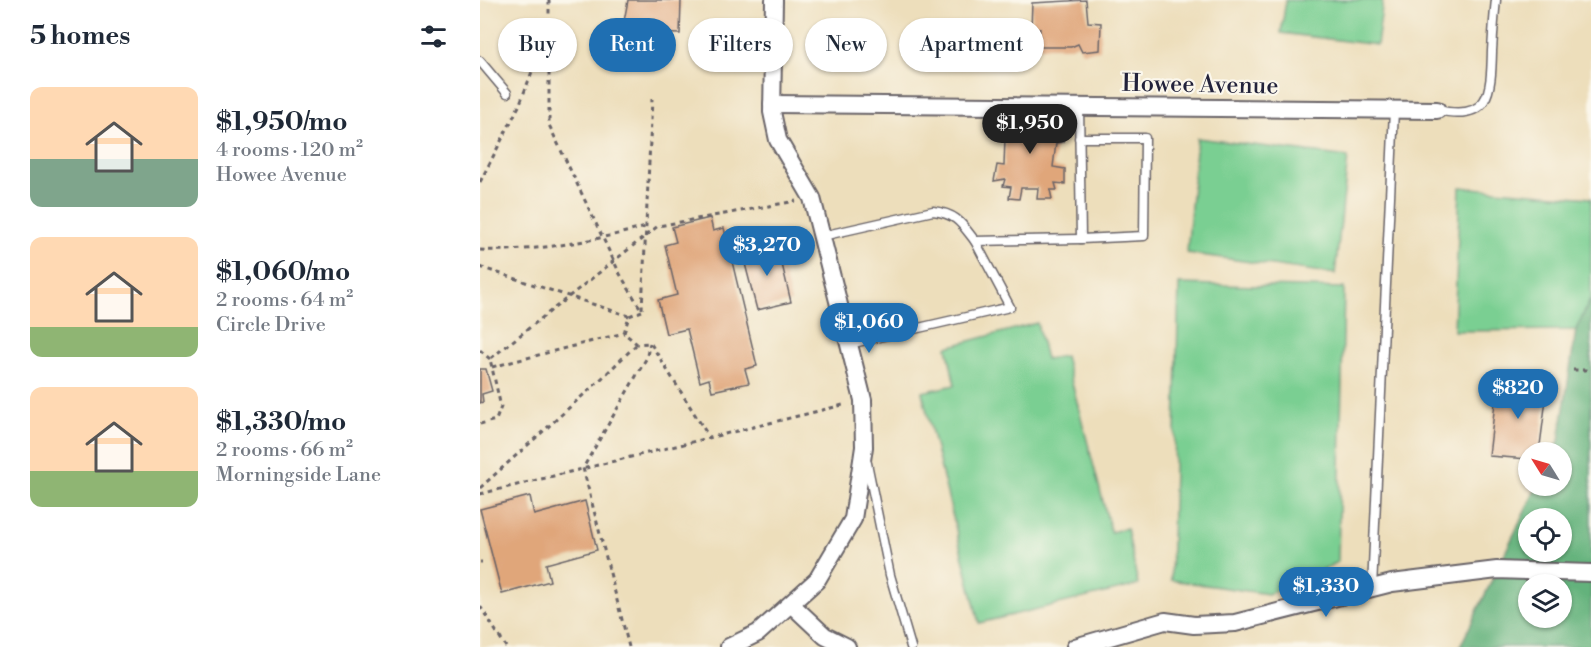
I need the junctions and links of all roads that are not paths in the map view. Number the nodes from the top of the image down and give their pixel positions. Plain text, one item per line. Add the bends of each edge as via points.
1 (774, 0) edge
2 (1496, 0) edge
3 (480, 61) edge
4 (507, 93) dead end
5 (772, 104) junction
6 (1078, 106) junction
7 (1394, 110) junction
8 (1437, 110) joint
9 (1079, 138) junction
10 (822, 236) junction
11 (1081, 239) junction
12 (975, 241) junction
13 (849, 344) junction
14 (864, 447) junction
15 (1591, 573) edge
16 (1372, 588) junction
17 (791, 604) junction
18 (729, 647) edge
19 (847, 647) edge
20 (911, 647) edge
21 (1075, 647) edge

1 - 5 street
2 - 8 lane, Howee Avenue via 1489,96 1479,108 1450,113
3 - 4 lane
5 - 6 street, Howee Avenue
5 - 10 street via 778,140 812,198
6 - 7 street, Howee Avenue
6 - 9 lane
7 - 8 street, Howee Avenue
7 - 16 lane
9 - 11 lane
9 - 11 lane via 1145,138 1144,236
10 - 12 lane via 933,211 948,213
10 - 13 street
11 - 12 lane
12 - 13 lane via 1010,307
13 - 14 street via 863,400
14 - 17 street via 853,519 817,580
14 - 20 lane via 888,564
15 - 16 street via 1497,570
16 - 21 street via 1235,623 1194,625 1165,621
17 - 18 street via 758,633
17 - 19 street via 825,636

